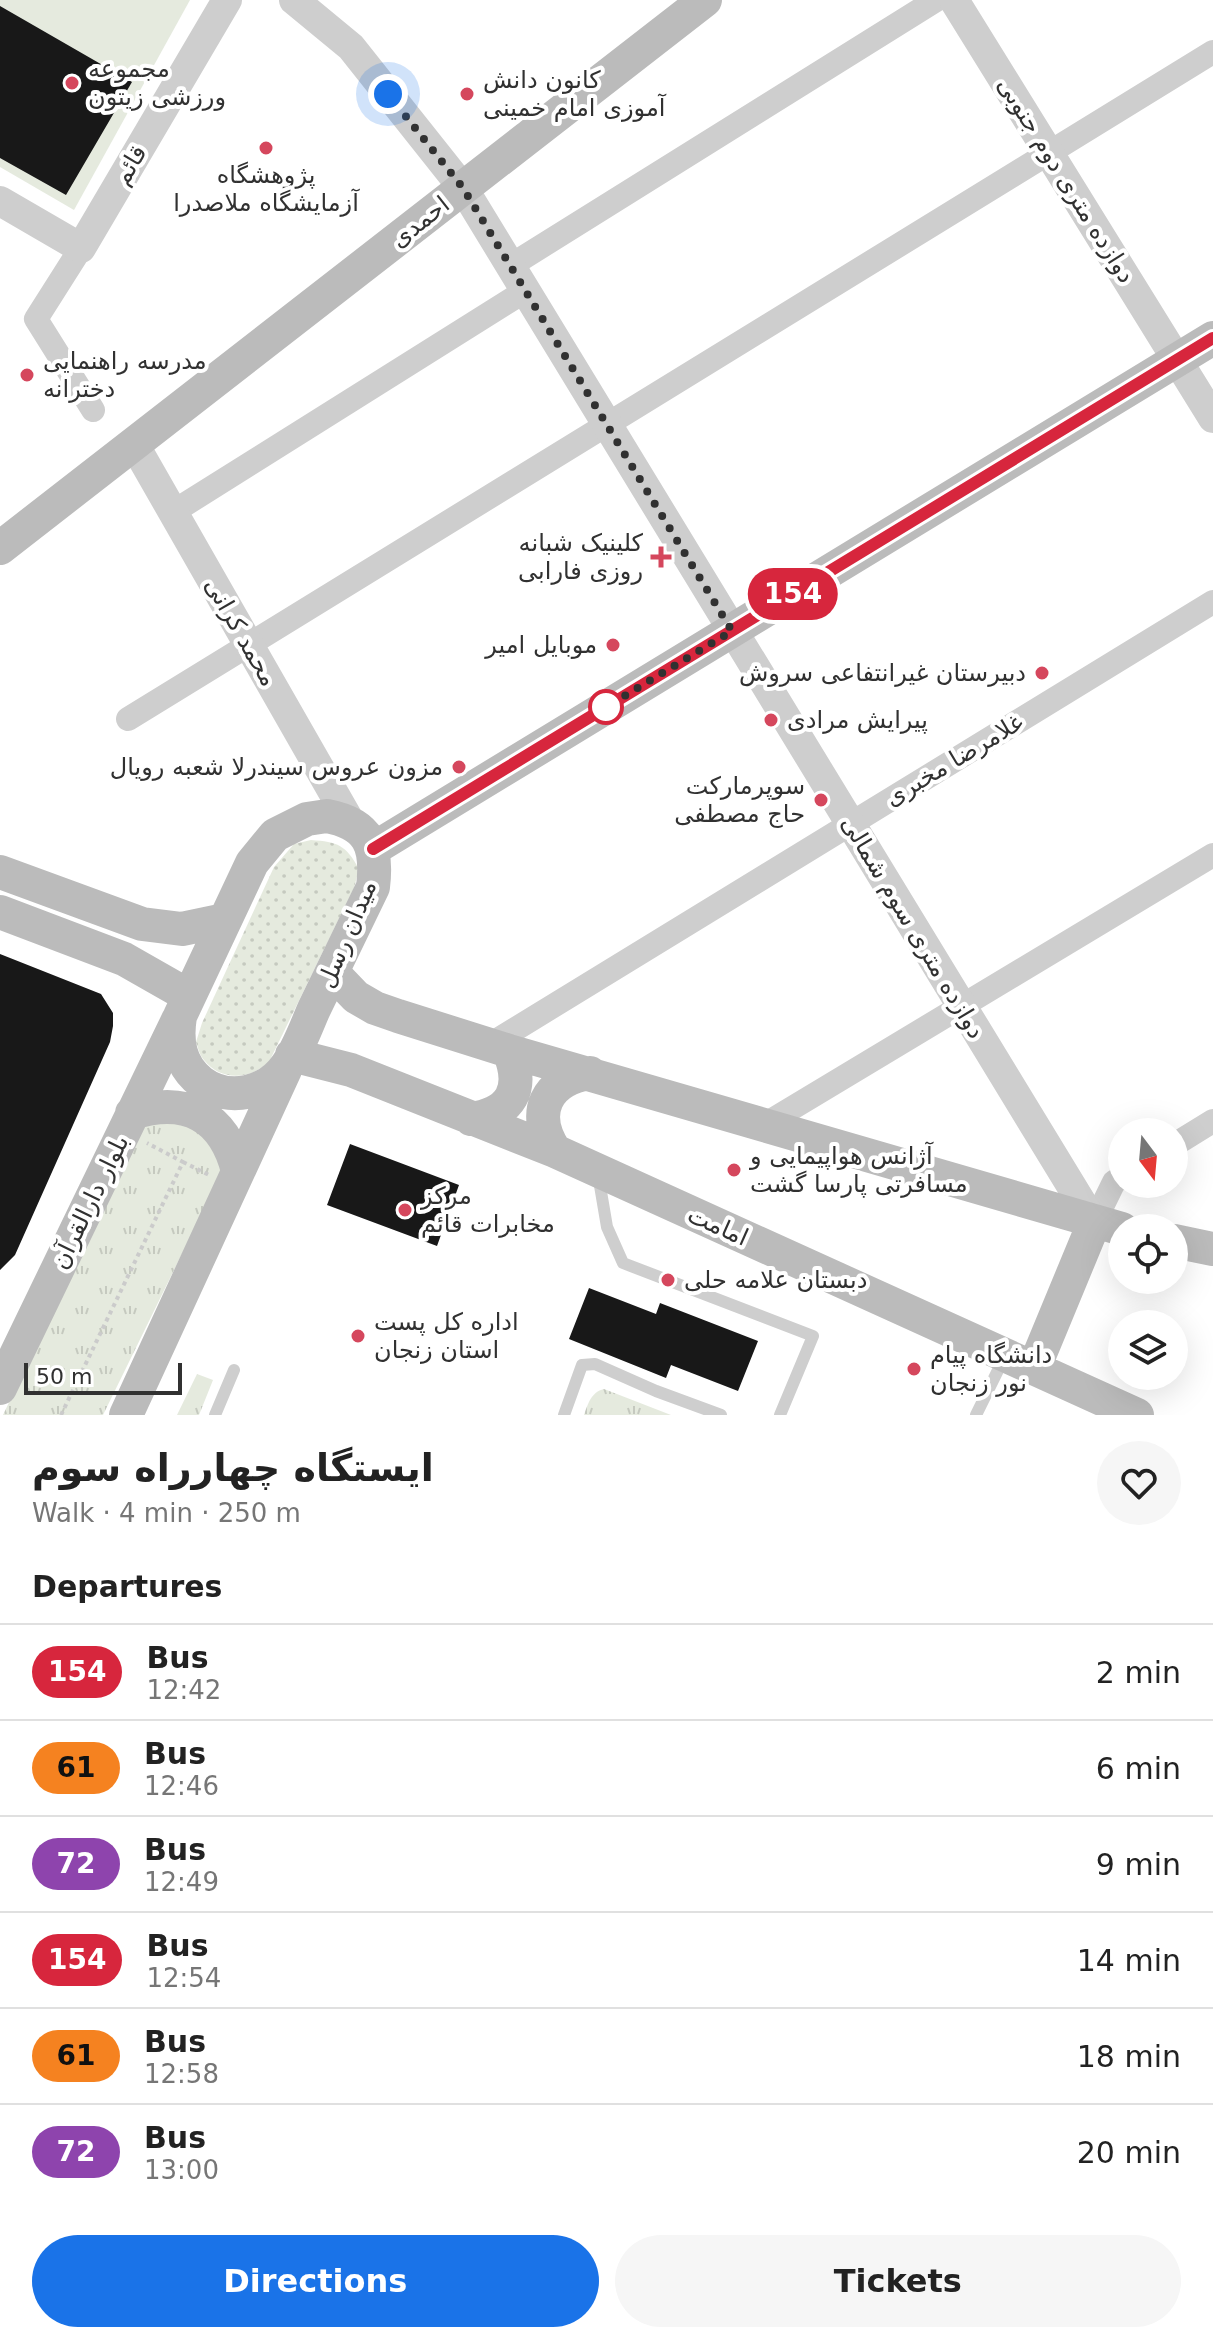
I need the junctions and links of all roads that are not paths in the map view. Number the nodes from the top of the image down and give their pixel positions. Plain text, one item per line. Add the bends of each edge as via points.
1 (227, 0) edge
2 (294, 0) edge
3 (705, 0) edge
4 (936, 0) edge
5 (954, 0) edge
6 (1213, 52) edge
7 (1049, 153) junction
8 (463, 188) junction
9 (0, 201) edge
10 (81, 248) junction
11 (517, 278) junction
12 (1213, 338) edge
13 (1177, 360) junction
14 (93, 410) dead end
15 (1213, 418) edge
16 (607, 425) junction
17 (134, 444) junction
18 (173, 512) junction
19 (0, 548) edge
20 (1213, 602) edge
21 (732, 631) junction
22 (249, 645) junction
23 (128, 719) dead end
24 (349, 820) junction
25 (850, 824) junction
26 (373, 849) junction
27 (1213, 855) edge
28 (0, 872) edge
29 (0, 912) edge
30 (225, 920) junction
31 (332, 972) junction
32 (184, 1006) junction
33 (961, 1006) junction
34 (500, 1048) junction
35 (290, 1060) junction
36 (590, 1073) junction
37 (471, 1119) junction
38 (1213, 1121) edge
39 (128, 1122) junction
40 (764, 1125) junction
41 (1188, 1136) edge
42 (555, 1151) junction
43 (238, 1171) junction
44 (598, 1171) junction
45 (1108, 1226) edge
46 (1188, 1244) edge
47 (1213, 1249) edge
48 (1020, 1362) junction
49 (234, 1370) dead end
50 (0, 1388) edge
51 (126, 1415) edge
52 (215, 1415) edge
53 (564, 1415) edge
54 (721, 1415) edge
55 (780, 1415) edge
56 (976, 1415) edge
57 (1137, 1415) edge

1 - 10 street, قائم
2 - 8 street, دوازده متری سوم شمالی via 351,47
3 - 8 main road, احمدی
4 - 11 street
5 - 7 street, دوازده متری دوم جنوبی
6 - 7 street
7 - 13 street, دوازده متری دوم جنوبی
7 - 16 street
8 - 11 street, دوازده متری سوم شمالی
8 - 17 main road, احمدی
9 - 10 street
10 - 14 street via 36,319
11 - 16 street, دوازده متری سوم شمالی
11 - 18 street
12 - 13 main road
13 - 15 street, دوازده متری دوم جنوبی
13 - 21 main road
16 - 21 street, دوازده متری سوم شمالی
16 - 22 street
17 - 18 street, محمد کرانی
17 - 19 main road, احمدی
18 - 22 street, محمد کرانی
20 - 25 street, غلامرضا مخبری
21 - 25 street, دوازده متری سوم شمالی
21 - 26 main road
22 - 23 street
22 - 24 street, محمد کرانی
24 - 26 main road, میدان رسل
24 - 30 main road, میدان رسل via 307,819 275,835 252,863
25 - 33 street, دوازده متری سوم شمالی
25 - 34 street, غلامرضا مخبری
26 - 31 main road, میدان رسل via 373,887
27 - 33 street
28 - 30 main road via 142,924 182,929
29 - 32 main road via 124,959
30 - 32 main road, میدان رسل
31 - 34 main road via 375,1008
31 - 35 main road, میدان رسل
32 - 35 main road, میدان رسل via 177,1034 180,1053 202,1083 239,1094 257,1090
32 - 39 main road, بلوار دارالقرآن
33 - 40 street
33 - 45 street, دوازده متری سوم شمالی
34 - 36 main road
34 - 37 main road via 517,1069 515,1088 506,1105 490,1116
35 - 37 main road, امامت via 351,1070
35 - 43 main road
36 - 40 main road
36 - 42 main road via 557,1085 546,1100 545,1136
37 - 42 main road, امامت
38 - 41 street
39 - 43 main road via 155,1106 201,1115 226,1139
39 - 50 main road, بلوار دارالقرآن
40 - 45 main road
42 - 44 main road, امامت
43 - 51 main road
44 - 48 main road, امامت
44 - 55 lane via 607,1227 623,1263 813,1336
45 - 48 main road
46 - 47 main road
48 - 56 lane
48 - 57 main road, امامت
49 - 52 lane
53 - 54 lane via 582,1365 595,1364

